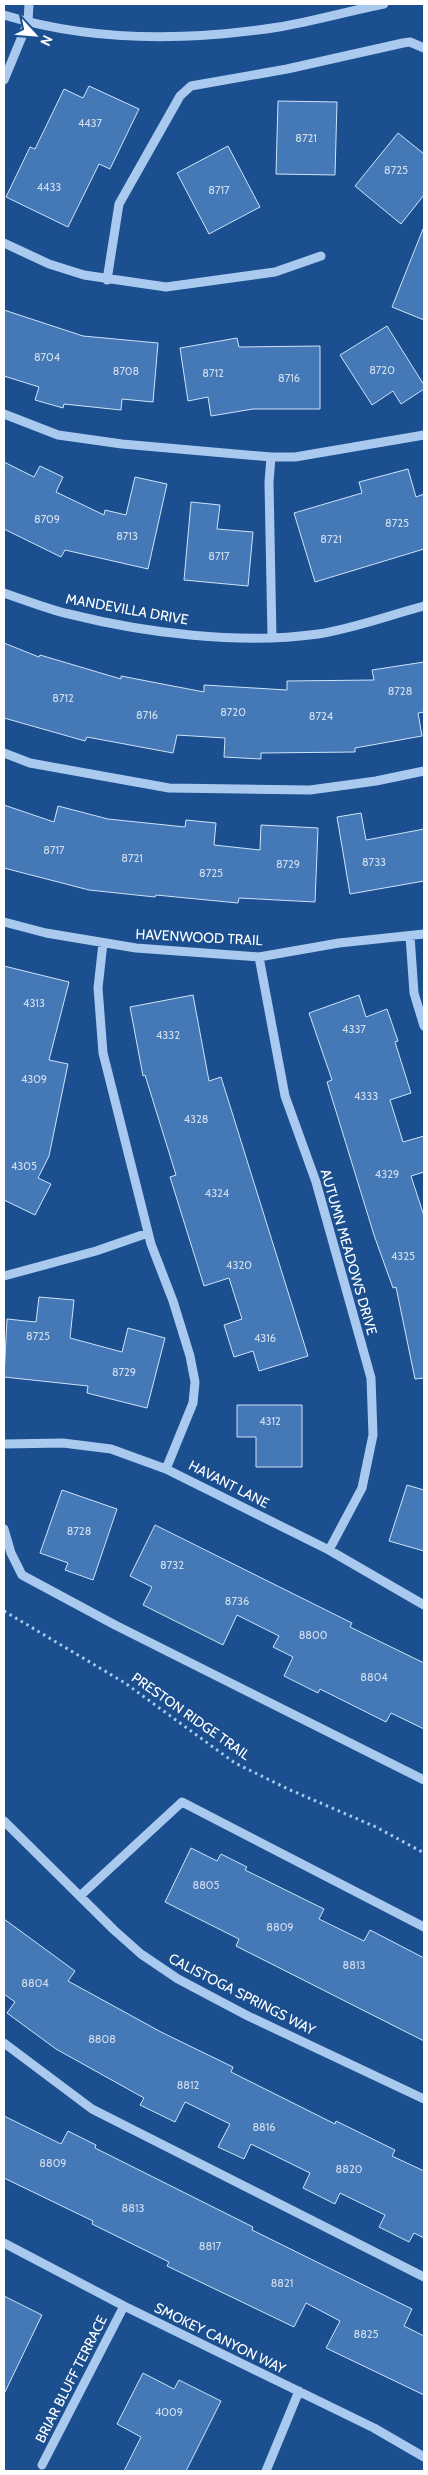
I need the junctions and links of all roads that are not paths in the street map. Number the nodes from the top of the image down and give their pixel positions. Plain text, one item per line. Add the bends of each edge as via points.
1 (29, 4) edge
2 (384, 4) edge
3 (4, 15) edge
4 (28, 22) junction
5 (424, 48) edge
6 (4, 80) edge
7 (4, 243) edge
8 (321, 256) dead end
9 (107, 280) junction
10 (4, 414) edge
11 (424, 435) edge
12 (271, 457) junction
13 (4, 593) edge
14 (424, 606) edge
15 (272, 638) junction
16 (4, 753) edge
17 (424, 771) edge
18 (4, 922) edge
19 (424, 934) edge
20 (410, 936) junction
21 (103, 943) junction
22 (259, 957) junction
23 (424, 1026) edge
24 (148, 1233) junction
25 (4, 1276) edge
26 (4, 1444) edge
27 (166, 1469) junction
28 (4, 1529) edge
29 (329, 1550) junction
30 (424, 1605) edge
31 (424, 1780) edge
32 (4, 1821) edge
33 (80, 1896) junction
34 (424, 1927) edge
35 (4, 2043) edge
36 (424, 2098) edge
37 (4, 2243) edge
38 (424, 2277) edge
39 (124, 2306) junction
40 (298, 2391) junction
41 (424, 2458) edge
42 (42, 2465) dead end
43 (266, 2471) edge

1 - 4 street
2 - 4 street via 280,27 168,38 82,33
3 - 4 street
4 - 6 street
5 - 9 street via 418,44 403,43 191,86 180,96 120,204
7 - 9 street via 49,264
8 - 9 street via 275,272 166,287
10 - 12 street via 58,435
11 - 12 street via 295,457
12 - 15 street
13 - 15 street, MANDEVILLA DRIVE via 68,614 137,628 177,634
14 - 15 street, MANDEVILLA DRIVE via 319,634
16 - 17 street via 30,763 169,788 310,790
18 - 21 street, HAVENWOOD TRAIL
19 - 20 street, HAVENWOOD TRAIL
20 - 22 street, HAVENWOOD TRAIL via 339,943
20 - 23 street via 414,993
21 - 22 street, HAVENWOOD TRAIL
21 - 24 street via 98,988 103,1053
22 - 29 street, AUTUMN MEADOWS DRIVE via 285,1096 316,1182 371,1378 373,1435 362,1488
24 - 25 street
24 - 27 street via 173,1301 195,1382 193,1403
26 - 27 street, HAVANT LANE via 63,1442 111,1449
27 - 29 street, HAVANT LANE
28 - 31 street via 22,1575
29 - 30 street, HAVANT LANE
32 - 33 street, CALISTOGA SPRINGS WAY
33 - 34 street via 182,1802
33 - 36 street, CALISTOGA SPRINGS WAY via 141,1954 178,1979 248,2016
35 - 38 street via 92,2109
37 - 39 street, SMOKEY CANYON WAY
39 - 40 street, SMOKEY CANYON WAY
39 - 42 street, BRIAR BLUFF TERRACE
40 - 41 street, SMOKEY CANYON WAY via 374,2428
40 - 43 street

